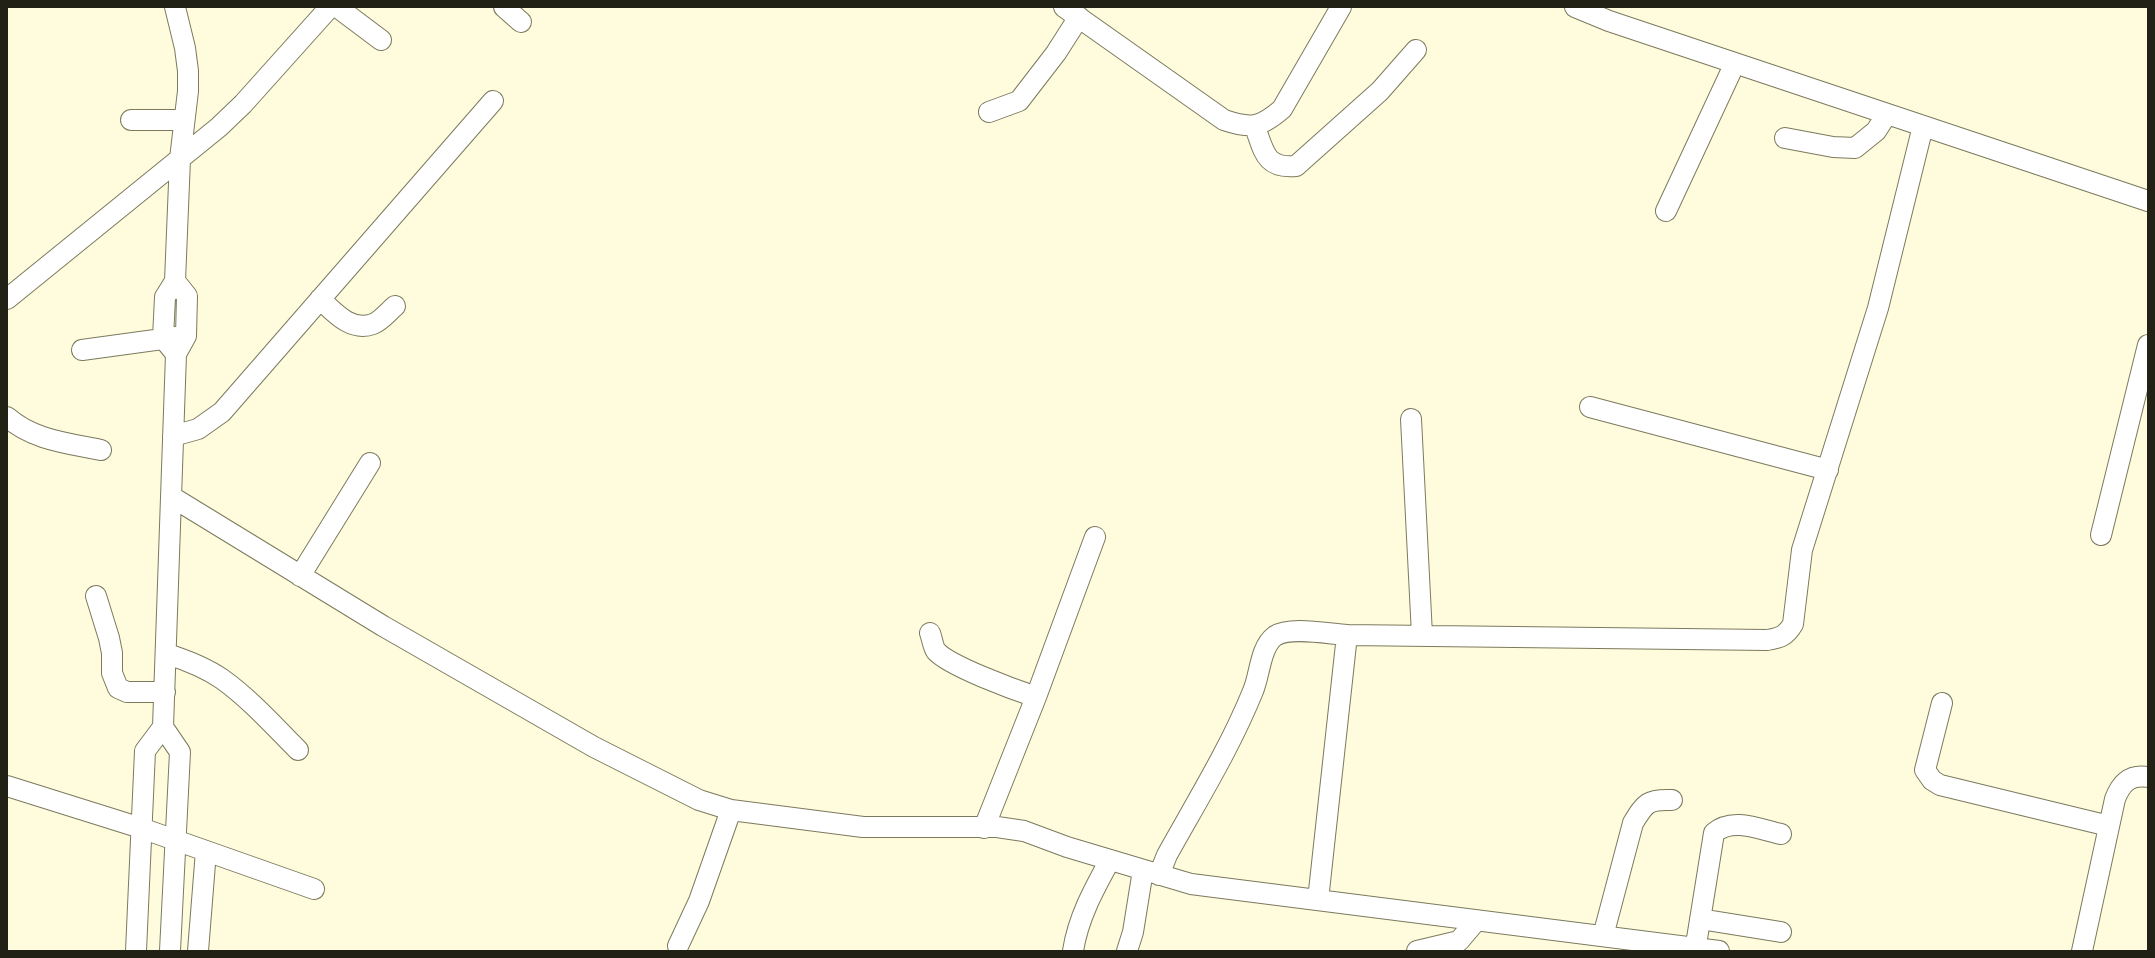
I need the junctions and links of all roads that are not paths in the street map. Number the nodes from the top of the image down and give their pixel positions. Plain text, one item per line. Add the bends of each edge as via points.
1 (175, 7) edge
2 (330, 7) edge
3 (336, 7) edge
4 (504, 7) edge
5 (1575, 7) edge
6 (1338, 8) edge
7 (1071, 12) edge
8 (521, 22) dead end
9 (381, 40) dead end
10 (1416, 50) dead end
11 (1735, 63) junction
12 (493, 101) dead end
13 (989, 112) dead end
14 (1887, 114) junction
15 (131, 120) dead end
16 (184, 120) junction
17 (1923, 126) junction
18 (1255, 127) junction
19 (1785, 138) dead end
20 (180, 159) junction
21 (2148, 201) edge
22 (1666, 211) dead end
23 (175, 282) junction
24 (7, 299) edge
25 (320, 299) junction
26 (395, 306) dead end
27 (186, 336) junction
28 (163, 338) junction
29 (2148, 345) edge
30 (82, 350) dead end
31 (176, 354) junction
32 (2144, 379) edge
33 (1590, 407) dead end
34 (7, 417) edge
35 (1411, 419) dead end
36 (172, 436) junction
37 (101, 450) dead end
38 (370, 464) dead end
39 (1828, 470) junction
40 (172, 497) junction
41 (2101, 535) dead end
42 (1095, 537) dead end
43 (300, 576) junction
44 (96, 596) dead end
45 (930, 633) dead end
46 (1347, 635) junction
47 (1422, 635) junction
48 (167, 654) junction
49 (165, 692) junction
50 (1036, 697) junction
51 (1942, 703) dead end
52 (163, 727) junction
53 (298, 750) dead end
54 (2148, 777) edge
55 (7, 786) edge
56 (1672, 800) dead end
57 (731, 810) junction
58 (2109, 826) junction
59 (141, 828) junction
60 (984, 828) junction
61 (1781, 834) dead end
62 (176, 840) junction
63 (206, 851) junction
64 (1110, 860) junction
65 (1151, 873) junction
66 (314, 889) dead end
67 (1318, 900) junction
68 (1700, 919) junction
69 (1476, 921) junction
70 (1781, 932) dead end
71 (1603, 936) junction
72 (678, 946) dead end
73 (1696, 949) edge
74 (136, 951) edge
75 (170, 951) edge
76 (198, 951) edge
77 (1073, 951) edge
78 (1127, 951) edge
79 (1417, 951) edge
80 (1719, 951) edge
81 (2082, 951) edge

1 - 16 street via 188,71
2 - 20 street via 243,104
3 - 9 street
4 - 8 street
5 - 11 street
6 - 18 street via 1282,109 1270,120
7 - 13 street via 1056,53 1018,100
7 - 18 street via 1224,120 1240,126
10 - 18 street via 1380,90 1296,166 1282,167 1273,164 1265,153
11 - 14 street
11 - 22 street
12 - 25 street
14 - 17 street
14 - 19 street via 1876,130 1856,148 1832,147
15 - 16 street
16 - 20 street
17 - 21 street
17 - 39 street via 1878,308
20 - 23 street
20 - 24 street
23 - 27 street via 187,296
23 - 28 street via 165,298
25 - 26 street via 345,322 358,325 373,324
25 - 36 street via 222,412 198,429
27 - 28 street
27 - 31 street
28 - 30 street
28 - 31 street
29 - 32 street
31 - 36 street
32 - 41 street
33 - 39 street
34 - 37 street via 38,437
35 - 47 street
36 - 40 street
38 - 43 street
39 - 47 street via 1802,550 1793,624 1788,633 1780,638 1767,640
40 - 43 street
40 - 48 street
42 - 50 street
43 - 57 street via 594,747 699,800
44 - 49 street via 109,638 112,674 118,688 127,692
45 - 50 street via 936,650 950,660 1003,686
46 - 47 street
46 - 65 street via 1292,631 1276,635 1270,640 1239,727 1167,855
46 - 67 street
48 - 49 street
48 - 53 street via 192,663 222,679
49 - 52 street
50 - 60 street
51 - 58 street via 1925,770 1932,780 1940,785
52 - 59 street via 145,751
52 - 62 street via 180,752
54 - 58 street via 2135,776 2120,787
55 - 59 street
56 - 71 street via 1656,799 1642,808 1633,823
57 - 60 street via 863,827
57 - 72 street
58 - 81 street
59 - 62 street
59 - 74 street
60 - 64 street via 1024,831
61 - 68 street via 1729,824 1720,827 1714,833
62 - 63 street
62 - 75 street
63 - 66 street
63 - 76 street
64 - 65 street
64 - 77 street via 1087,904 1075,935
65 - 67 street via 1191,884
65 - 78 street
67 - 69 street
68 - 70 street
68 - 73 street
69 - 71 street
69 - 79 street via 1459,941
71 - 73 street
73 - 80 street

